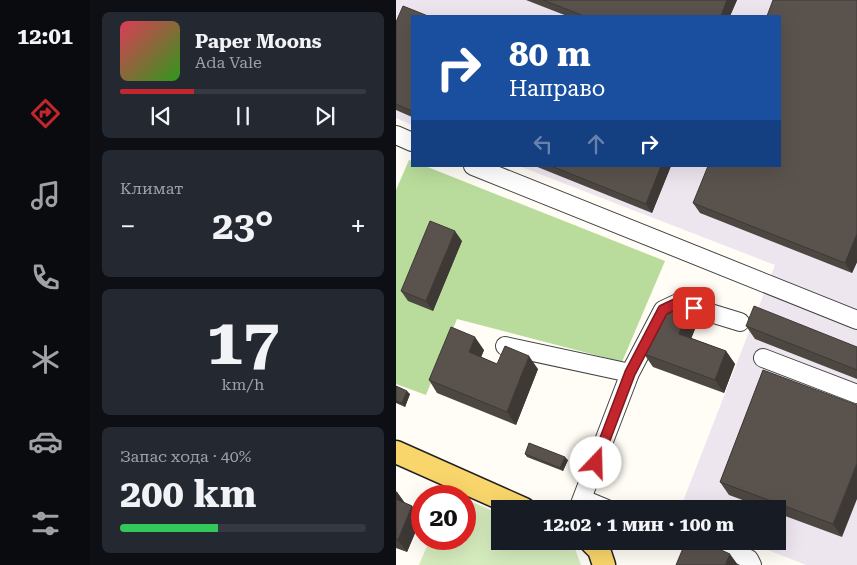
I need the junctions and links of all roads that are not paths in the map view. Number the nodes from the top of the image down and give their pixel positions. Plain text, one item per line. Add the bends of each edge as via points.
1 (396, 135) edge
2 (411, 142) edge
3 (475, 167) edge
4 (857, 320) edge
5 (740, 322) dead end
6 (505, 346) edge
7 (763, 358) dead end
8 (630, 373) junction
9 (857, 394) edge
10 (396, 452) edge
11 (504, 500) edge
12 (582, 500) edge
13 (599, 550) edge
14 (728, 550) edge
15 (604, 565) edge
16 (752, 565) edge

1 - 2 lane
3 - 4 lane
5 - 8 lane via 678,303 663,310
6 - 8 lane
7 - 9 lane
8 - 12 lane
10 - 11 main road
13 - 15 main road
14 - 16 lane via 749,559

